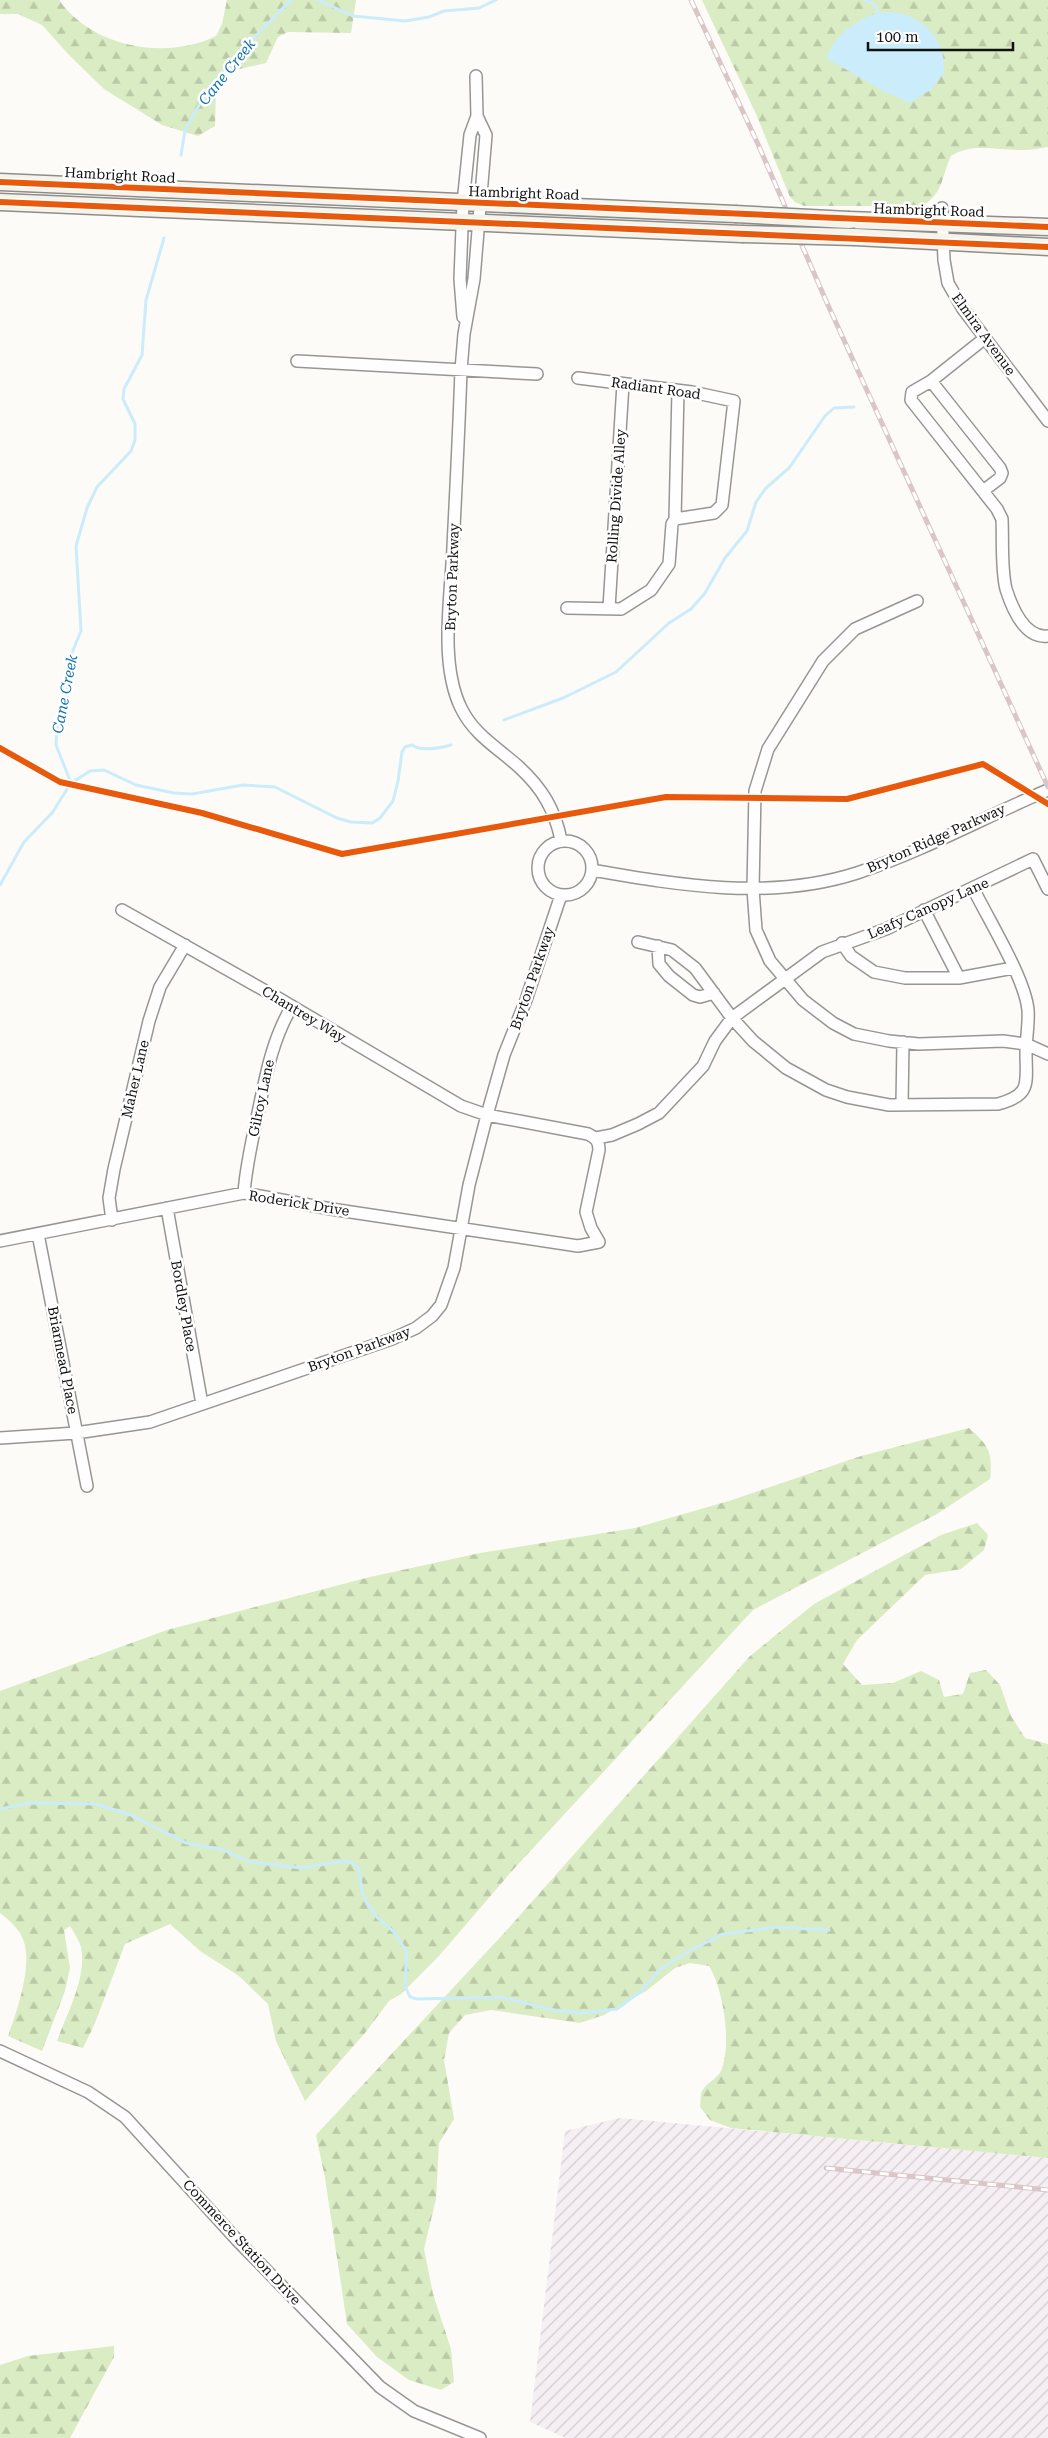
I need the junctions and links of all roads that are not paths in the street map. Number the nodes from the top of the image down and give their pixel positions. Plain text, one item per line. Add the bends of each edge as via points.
1 (476, 76) dead end
2 (477, 116) junction
3 (0, 182) edge
4 (0, 202) edge
5 (463, 203) junction
6 (480, 204) junction
7 (942, 215) junction
8 (471, 223) junction
9 (1048, 227) edge
10 (943, 243) junction
11 (1048, 247) edge
12 (985, 338) junction
13 (297, 361) dead end
14 (462, 370) junction
15 (537, 374) dead end
16 (578, 378) dead end
17 (931, 381) junction
18 (623, 384) junction
19 (678, 391) junction
20 (1048, 421) edge
21 (983, 491) junction
22 (675, 519) junction
23 (917, 601) dead end
24 (567, 608) dead end
25 (609, 608) junction
26 (1048, 636) edge
27 (1048, 790) edge
28 (561, 840) junction
29 (592, 870) junction
30 (973, 888) junction
31 (753, 889) junction
32 (1048, 889) edge
33 (561, 895) junction
34 (122, 910) dead end
35 (924, 910) junction
36 (638, 942) dead end
37 (842, 943) junction
38 (185, 945) junction
39 (658, 946) junction
40 (1013, 968) junction
41 (959, 978) junction
42 (784, 979) junction
43 (714, 993) junction
44 (292, 1006) junction
45 (732, 1018) junction
46 (903, 1042) junction
47 (1026, 1044) junction
48 (1048, 1054) edge
49 (902, 1105) junction
50 (487, 1115) junction
51 (596, 1138) junction
52 (244, 1193) junction
53 (167, 1208) junction
54 (112, 1220) junction
55 (460, 1229) junction
56 (38, 1234) junction
57 (0, 1241) edge
58 (202, 1404) junction
59 (78, 1432) junction
60 (0, 1438) edge
61 (86, 1486) dead end
62 (0, 2051) edge
63 (480, 2438) edge

1 - 2 street
2 - 5 street, Bryton Parkway via 470,135
2 - 6 street, Bryton Parkway via 486,134
3 - 5 street, Hambright Road
4 - 8 street
5 - 6 street, Hambright Road
5 - 8 street, Bryton Parkway
6 - 7 street, Hambright Road, bridge via 849,220
6 - 8 street, Bryton Parkway
7 - 9 street, Hambright Road
7 - 10 street, Elmira Avenue
8 - 10 street, bridge
8 - 14 street, Bryton Parkway via 460,279 464,334
10 - 11 street
10 - 12 street, Elmira Avenue via 948,283
12 - 17 street
12 - 20 street, Elmira Avenue
13 - 14 street
14 - 15 street
14 - 28 street, Bryton Parkway via 450,604 451,678 461,708 473,727 519,767 550,802
16 - 18 street, Radiant Road
17 - 21 street via 1000,468 1000,478
17 - 21 street via 912,392 911,400
18 - 19 street, Radiant Road
18 - 25 street, Rolling Divide Alley
19 - 22 street
19 - 22 street, Radiant Road via 734,401 722,505 714,513
21 - 26 street via 1002,519 1006,588 1016,611 1023,626 1039,637
22 - 25 street via 668,564 650,590 621,609
23 - 31 street via 854,628 823,661 768,749 754,791
24 - 25 street
27 - 31 street, Bryton Ridge Parkway via 908,854 856,873 804,885
28 - 29 street via 585,849
28 - 33 street via 545,848 540,855 537,872 546,887
29 - 31 street, Bryton Ridge Parkway via 661,882
29 - 33 street via 584,888
30 - 32 street, Leafy Canopy Lane via 1033,859
30 - 35 street, Leafy Canopy Lane
30 - 40 street
31 - 42 street via 756,930 770,962
33 - 50 street, Bryton Parkway via 504,1055
34 - 38 street, Chantrey Way
35 - 37 street, Leafy Canopy Lane via 886,929
35 - 41 street
36 - 39 street
37 - 41 street via 851,956 874,972 905,978
37 - 42 street, Leafy Canopy Lane via 822,952
38 - 44 street, Chantrey Way
38 - 54 street, Maher Lane via 160,987 149,1021 114,1169 109,1198
39 - 43 street via 672,950 695,968
39 - 43 street via 659,964 669,976 700,997
40 - 41 street
40 - 47 street via 1028,1010
42 - 45 street, Leafy Canopy Lane
42 - 46 street via 803,1000 832,1023 854,1034
43 - 45 street
44 - 50 street, Chantrey Way via 452,1101
44 - 52 street, Gilroy Lane via 272,1050 246,1167
45 - 49 street via 753,1042 786,1068 826,1090 847,1097
45 - 51 street, Leafy Canopy Lane via 715,1040 703,1066 658,1113 612,1135
46 - 47 street via 1003,1041
46 - 49 street
47 - 48 street
47 - 49 street via 1024,1091 1015,1099 998,1104
50 - 51 street, Chantrey Way
50 - 55 street, Bryton Parkway
51 - 55 street, Roderick Drive via 599,1150 586,1212 599,1242 578,1246
52 - 53 street, Roderick Drive
52 - 55 street, Roderick Drive
53 - 54 street, Roderick Drive
53 - 58 street, Bordley Place
54 - 56 street, Roderick Drive
55 - 58 street, Bryton Parkway via 454,1268 441,1305 416,1328
56 - 57 street, Roderick Drive
56 - 59 street, Briarmead Place
58 - 59 street, Bryton Parkway via 142,1424
59 - 60 street, Bryton Parkway
59 - 61 street, Briarmead Place
62 - 63 street, Commerce Station Drive via 88,2092 125,2117 237,2240 380,2387 414,2411

